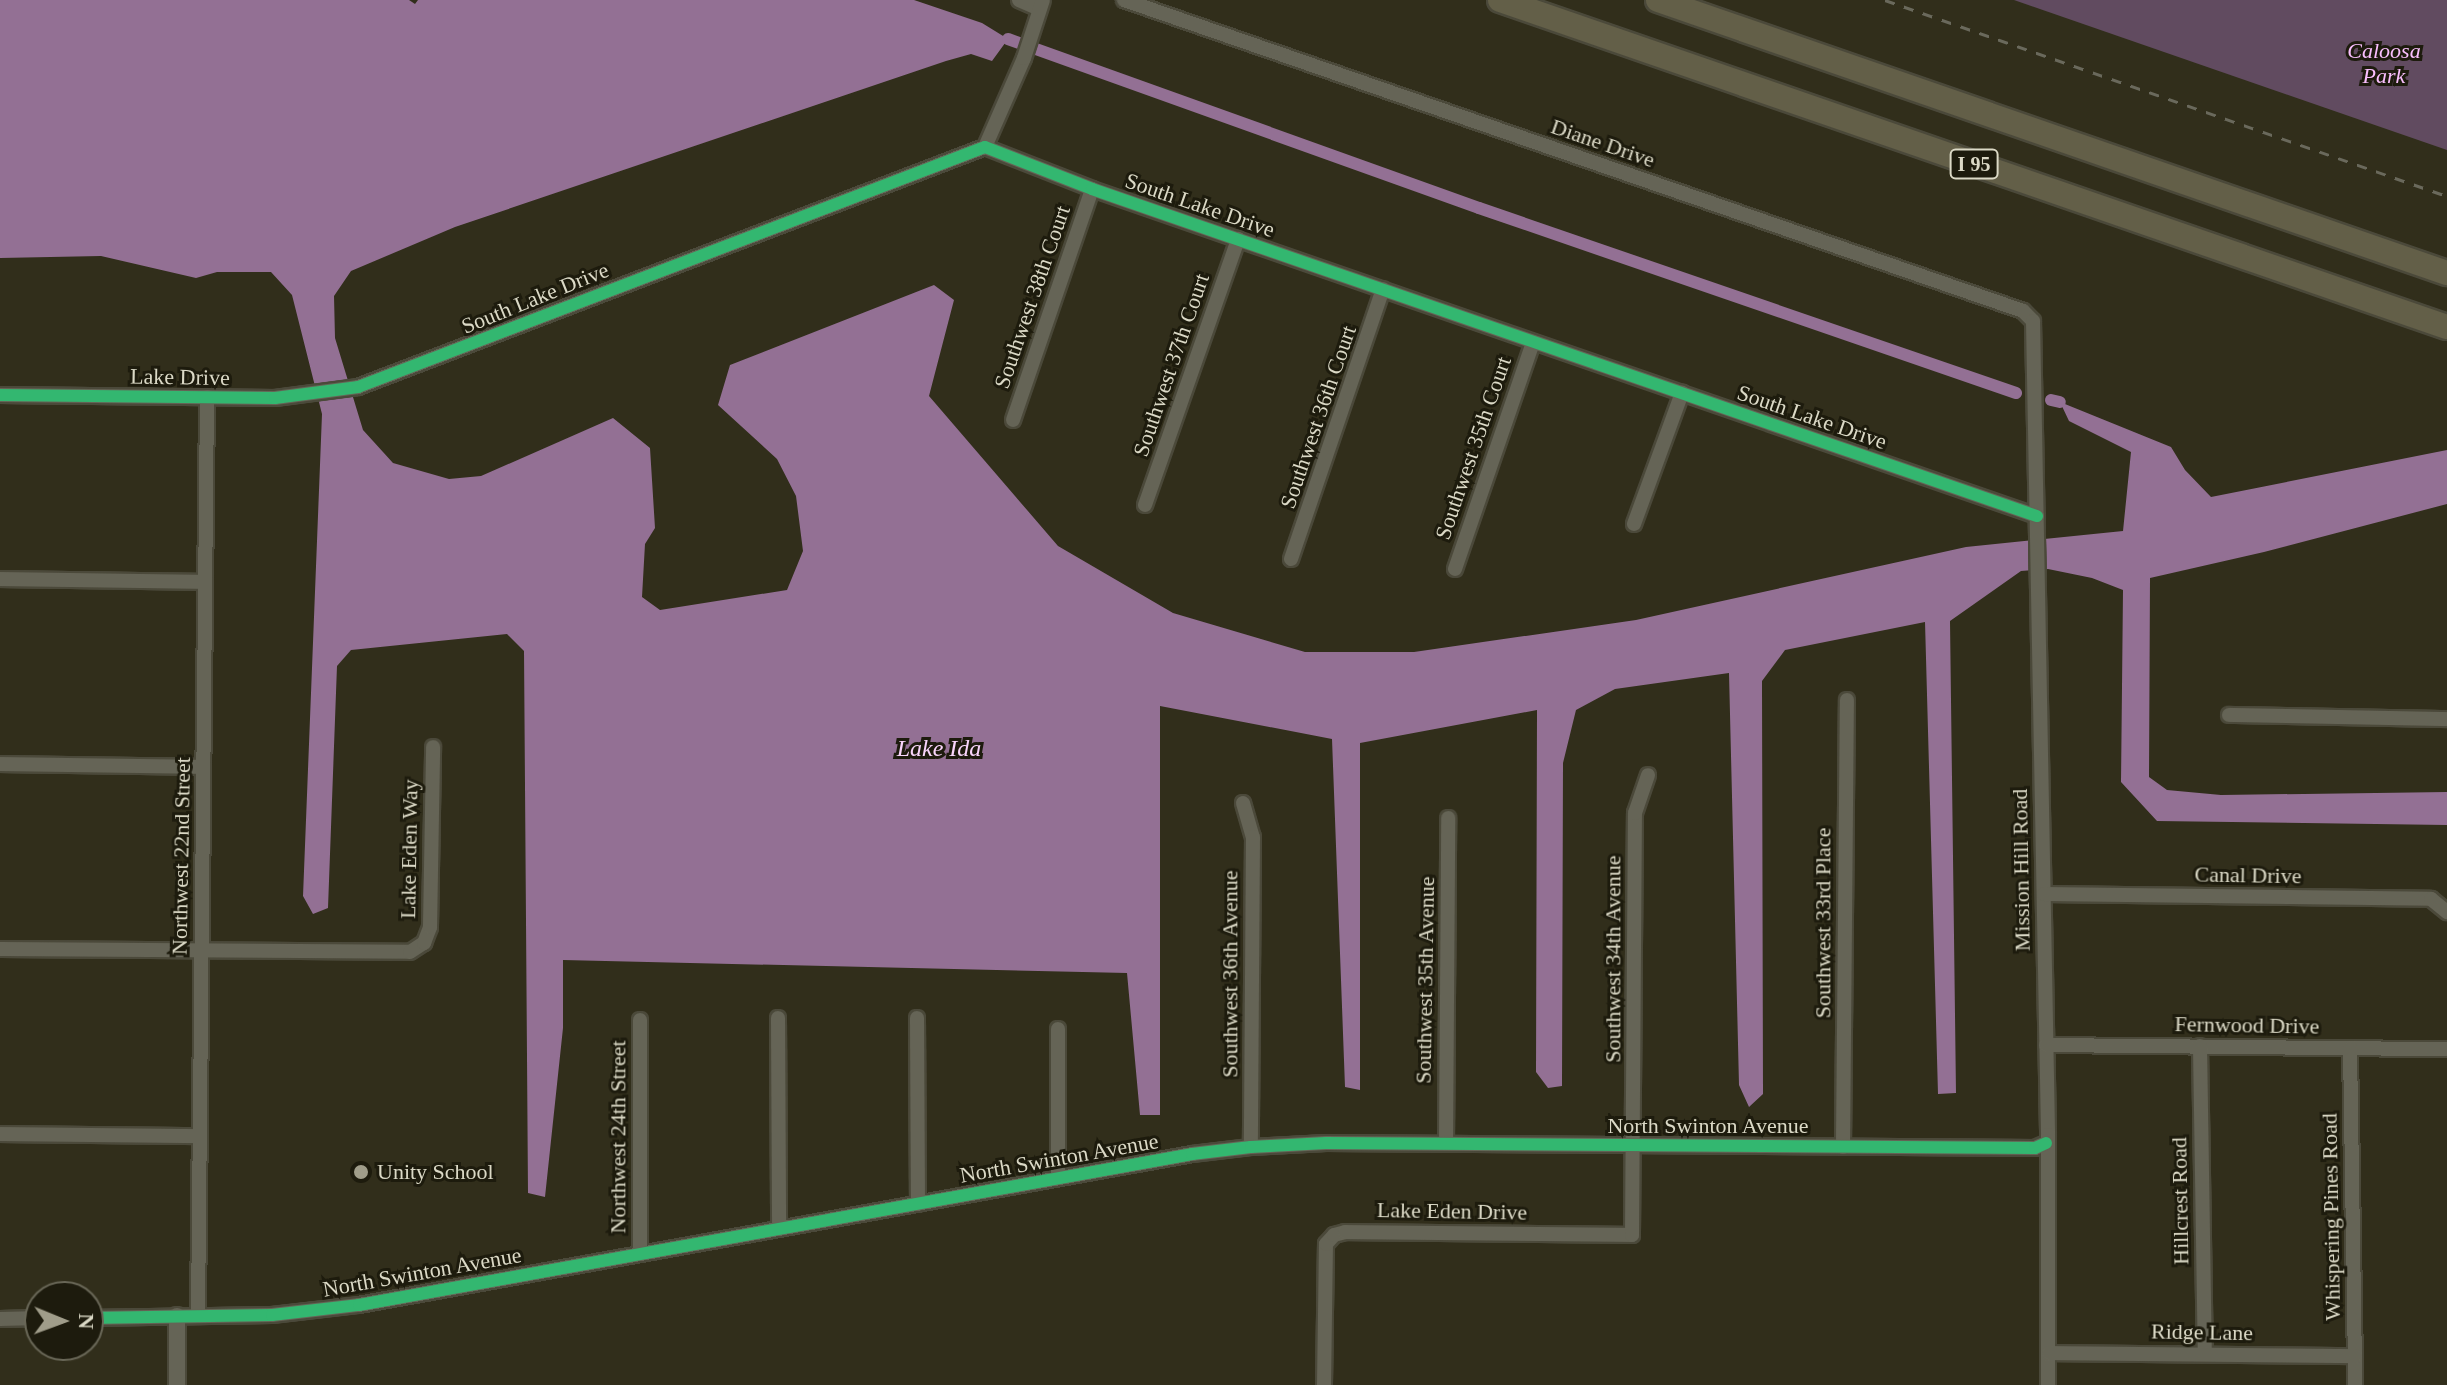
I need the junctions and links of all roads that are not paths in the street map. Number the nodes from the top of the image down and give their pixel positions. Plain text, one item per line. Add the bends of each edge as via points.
1 (1019, 0) edge
2 (1124, 0) edge
3 (1500, 0) edge
4 (1658, 0) edge
5 (1041, 4) edge
6 (985, 147) junction
7 (1092, 189) junction
8 (1238, 239) junction
9 (2447, 273) edge
10 (1383, 289) junction
11 (2447, 327) edge
12 (1533, 342) junction
13 (2035, 353) joint
14 (358, 387) joint
15 (1682, 393) junction
16 (0, 395) edge
17 (207, 397) junction
18 (1013, 420) dead end
19 (1145, 505) dead end
20 (2037, 516) junction
21 (1634, 524) dead end
22 (1291, 559) dead end
23 (1455, 569) dead end
24 (0, 579) edge
25 (205, 582) junction
26 (1847, 700) dead end
27 (2229, 715) dead end
28 (2447, 719) edge
29 (433, 747) dead end
30 (0, 764) edge
31 (203, 767) junction
32 (1648, 775) dead end
33 (1243, 803) dead end
34 (1448, 818) dead end
35 (2044, 894) junction
36 (2447, 912) edge
37 (0, 949) edge
38 (202, 951) junction
39 (778, 1018) dead end
40 (917, 1018) dead end
41 (640, 1020) dead end
42 (1058, 1029) dead end
43 (2046, 1045) junction
44 (2200, 1046) junction
45 (2350, 1048) junction
46 (2447, 1049) edge
47 (0, 1134) edge
48 (200, 1136) junction
49 (1446, 1143) junction
50 (2046, 1143) junction
51 (1635, 1145) junction
52 (1251, 1147) junction
53 (1843, 1147) junction
54 (1058, 1178) junction
55 (918, 1204) junction
56 (779, 1229) junction
57 (640, 1254) junction
58 (177, 1316) junction
59 (198, 1316) junction
60 (24, 1318) edge
61 (104, 1318) edge
62 (0, 1319) edge
63 (2049, 1353) junction
64 (2205, 1354) junction
65 (2355, 1356) junction
66 (177, 1385) edge
67 (1324, 1385) edge
68 (2048, 1385) edge
69 (2355, 1385) edge

1 - 5 street
2 - 13 street, Diane Drive via 2023,311 2033,321
3 - 11 highway, I 95
4 - 9 highway, I 95
5 - 6 street
6 - 7 street, South Lake Drive
6 - 14 street, South Lake Drive
7 - 8 street, South Lake Drive
7 - 18 street, Southwest 38th Court
8 - 10 street, South Lake Drive
8 - 19 street, Southwest 37th Court
10 - 12 street, South Lake Drive
10 - 22 street, Southwest 36th Court
12 - 15 street, South Lake Drive
12 - 23 street, Southwest 35th Court
13 - 20 street, Mission Hill Road
14 - 17 street, Lake Drive via 309,395
15 - 20 street, South Lake Drive
15 - 21 street
16 - 17 street, Lake Drive
17 - 25 street, Northwest 22nd Street
20 - 35 street, Mission Hill Road
24 - 25 street
25 - 31 street, Northwest 22nd Street
26 - 53 street, Southwest 33rd Place
27 - 28 street
29 - 38 street, Lake Eden Way via 430,927 418,949 401,954
30 - 31 street
31 - 38 street, Northwest 22nd Street
32 - 51 street, Southwest 34th Avenue via 1635,813
33 - 52 street, Southwest 36th Avenue via 1253,837
34 - 49 street, Southwest 35th Avenue
35 - 36 street, Canal Drive via 2431,899
35 - 43 street, Mission Hill Road
37 - 38 street
38 - 48 street, Northwest 22nd Street
39 - 56 street
40 - 55 street
41 - 57 street, Northwest 24th Street
42 - 54 street
43 - 44 street, Fernwood Drive
43 - 50 street, Mission Hill Road
44 - 45 street, Fernwood Drive
44 - 64 street, Hillcrest Road
45 - 46 street, Fernwood Drive
45 - 65 street, Whispering Pines Road
47 - 48 street
48 - 59 street, Northwest 22nd Street
49 - 51 street, North Swinton Avenue
49 - 52 street, North Swinton Avenue
50 - 53 street, North Swinton Avenue via 2035,1148
50 - 63 street, Mission Hill Road
51 - 53 street, North Swinton Avenue
51 - 67 street, Lake Eden Drive via 1632,1235 1334,1235 1326,1244
52 - 54 street, North Swinton Avenue
54 - 55 street, North Swinton Avenue
55 - 56 street, North Swinton Avenue
56 - 57 street, North Swinton Avenue
57 - 59 street, North Swinton Avenue via 346,1307
58 - 59 street, North Swinton Avenue
58 - 61 street, North Swinton Avenue
58 - 66 street
60 - 62 street
63 - 64 street, Ridge Lane
63 - 68 street, Mission Hill Road
64 - 65 street, Ridge Lane
65 - 69 street, Whispering Pines Road

